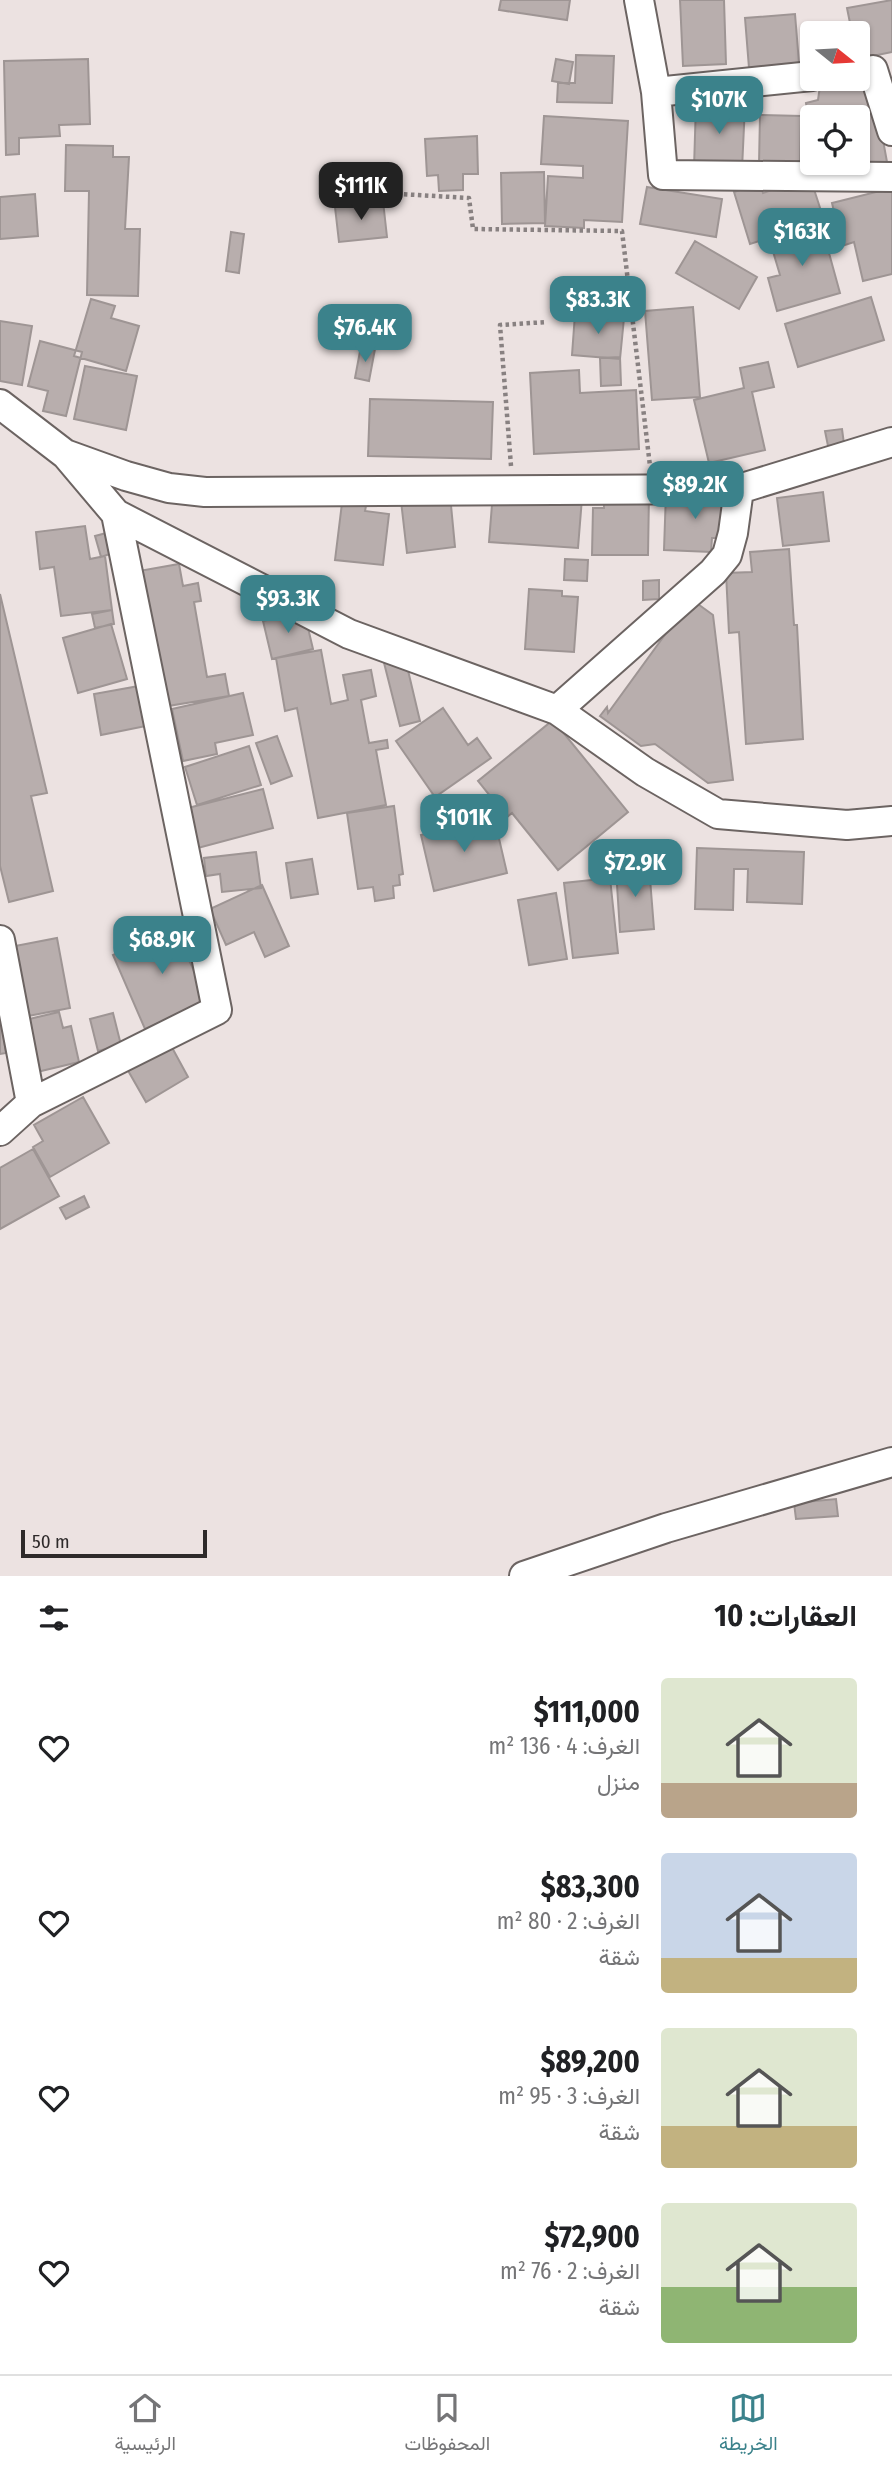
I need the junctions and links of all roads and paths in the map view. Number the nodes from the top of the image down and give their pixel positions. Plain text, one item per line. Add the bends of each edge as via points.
1 (639, 0) edge
2 (874, 69) edge
3 (800, 77) edge
4 (656, 92) junction
5 (892, 131) edge
6 (892, 177) edge
7 (348, 191) dead end
8 (547, 322) dead end
9 (0, 404) edge
10 (892, 442) edge
11 (65, 454) junction
12 (653, 489) junction
13 (739, 489) junction
14 (513, 491) junction
15 (116, 514) junction
16 (557, 710) junction
17 (892, 821) edge
18 (0, 940) edge
19 (31, 1103) junction
20 (0, 1131) edge
21 (892, 1462) edge
22 (524, 1576) edge

1 - 4 street
2 - 5 street
3 - 4 street
4 - 6 street via 663,175
7 - 12 path via 469,198 473,229 622,231
8 - 14 path via 500,326
9 - 11 street
10 - 13 street
11 - 14 street via 169,488 205,492
11 - 15 street
12 - 13 street
12 - 14 street
13 - 16 street via 727,555
15 - 16 street via 349,634
15 - 19 street via 218,1010
16 - 17 street via 645,772 718,814 847,825
18 - 19 street
19 - 20 street
21 - 22 street via 666,1528

